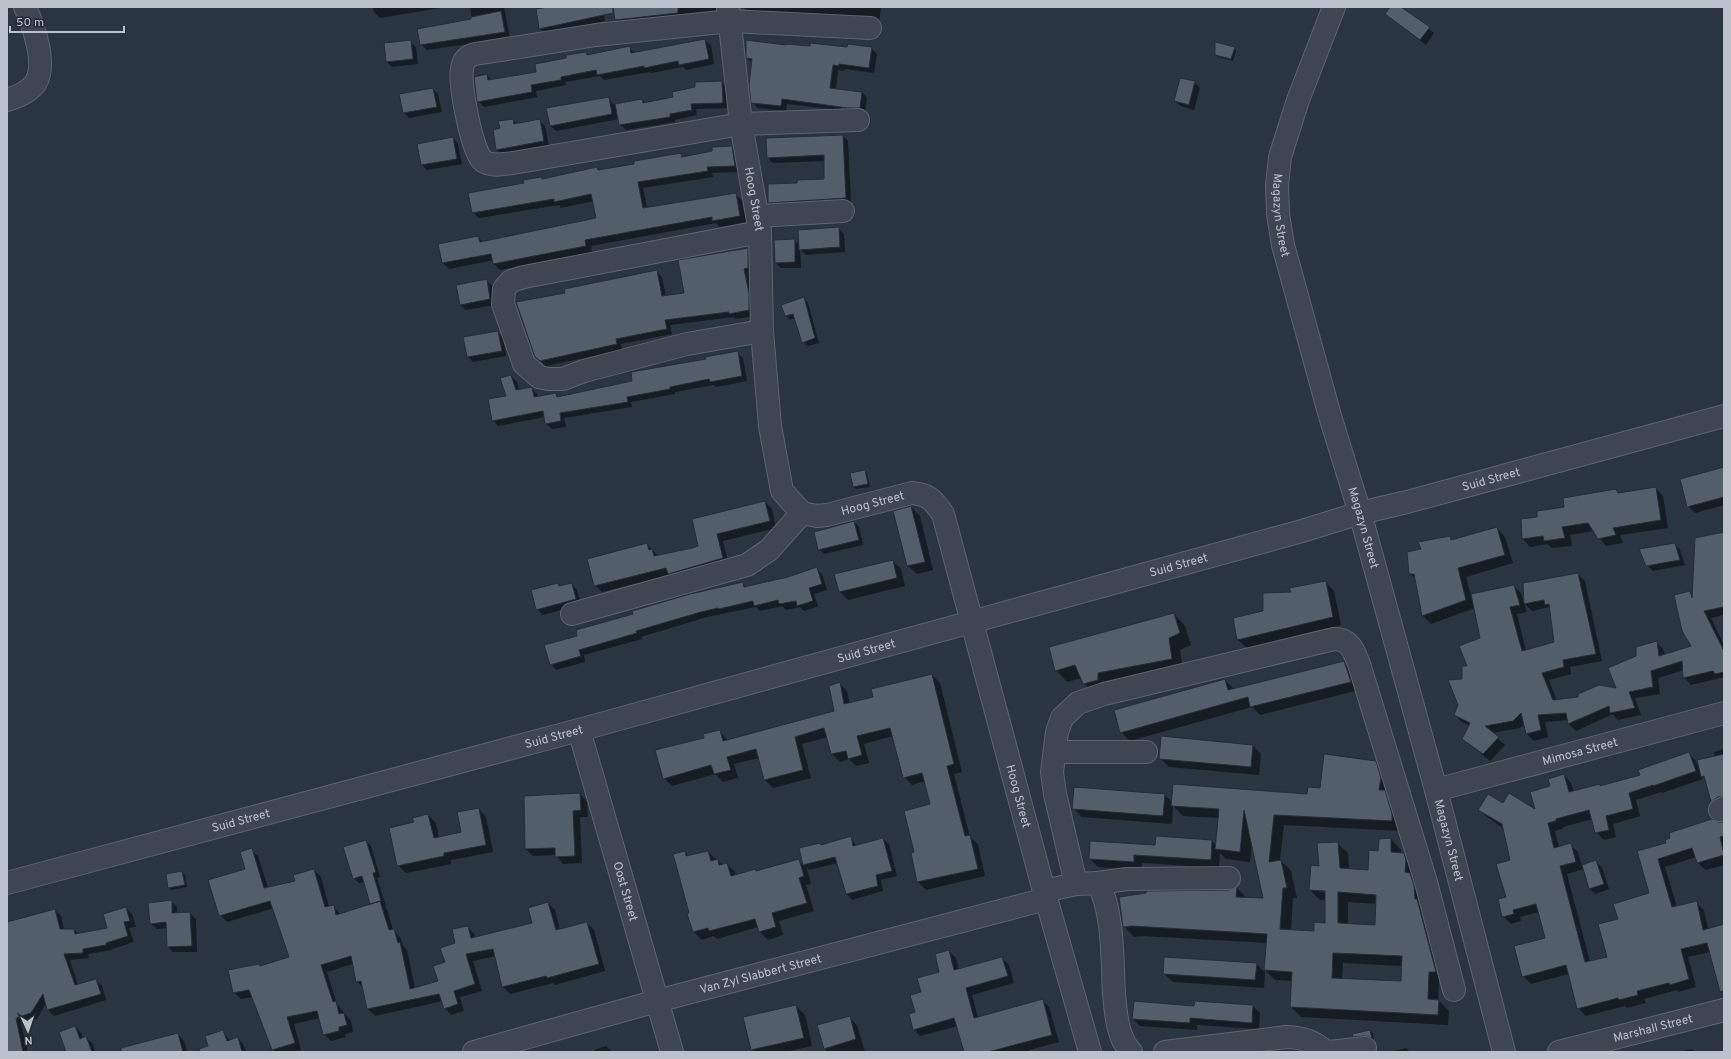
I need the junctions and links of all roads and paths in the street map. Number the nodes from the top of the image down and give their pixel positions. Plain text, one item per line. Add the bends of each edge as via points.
1 (25, 7) edge
2 (1334, 7) edge
3 (730, 14) edge
4 (870, 28) dead end
5 (7, 100) edge
6 (858, 120) dead end
7 (741, 124) junction
8 (843, 211) dead end
9 (759, 224) junction
10 (762, 331) junction
11 (1724, 416) edge
12 (802, 512) junction
13 (1360, 513) junction
14 (572, 614) dead end
15 (971, 621) junction
16 (1724, 713) edge
17 (579, 730) junction
18 (1054, 752) junction
19 (1146, 752) dead end
20 (1436, 790) junction
21 (1229, 878) dead end
22 (7, 883) edge
23 (1098, 883) junction
24 (1076, 884) junction
25 (1045, 895) junction
26 (1454, 990) dead end
27 (658, 1001) junction
28 (1724, 1010) edge
29 (1365, 1048) dead end
30 (474, 1052) edge
31 (672, 1052) edge
32 (1090, 1052) edge
33 (1131, 1052) edge
34 (1166, 1052) edge
35 (1504, 1052) edge
36 (1559, 1052) edge

1 - 5 street via 36,38 39,70 36,82 26,92
2 - 13 street, Magazyn Street via 1298,100 1280,157 1277,185 1278,214 1285,252 1330,416
3 - 4 street
3 - 7 street, Hoog Street
3 - 7 street via 475,54 464,61 461,77 468,122 477,155 491,165
6 - 7 street
7 - 9 street, Hoog Street
8 - 9 street
9 - 10 street, Hoog Street
9 - 10 street via 524,277 508,283 503,293 503,304 524,364 539,376 548,379 563,379 687,344
10 - 12 street, Hoog Street via 770,426 782,491
11 - 13 street, Suid Street
12 - 14 street via 770,550 747,565
12 - 15 street, Hoog Street via 809,515 827,515 912,493 929,497 943,514
13 - 15 street, Suid Street
13 - 20 street, Magazyn Street
15 - 17 street, Suid Street
15 - 25 street, Hoog Street
16 - 20 street, Mimosa Street
17 - 22 street, Suid Street
17 - 27 street, Oost Street
18 - 19 street
18 - 24 street via 1052,772 1055,794
18 - 26 street via 1062,718 1078,703 1104,694 1334,639 1345,641 1353,650 1359,664 1426,882
20 - 35 street, Magazyn Street
21 - 23 street, Van Zyl Slabbert Street via 1126,879
23 - 24 street, Van Zyl Slabbert Street
23 - 33 street via 1109,913 1116,1017 1124,1044
24 - 25 street, Van Zyl Slabbert Street
25 - 27 street, Van Zyl Slabbert Street
25 - 32 street, Hoog Street
27 - 30 street, Van Zyl Slabbert Street
27 - 31 street, Oost Street
28 - 36 street, Marshall Street
29 - 34 street via 1329,1052 1302,1038 1286,1037

